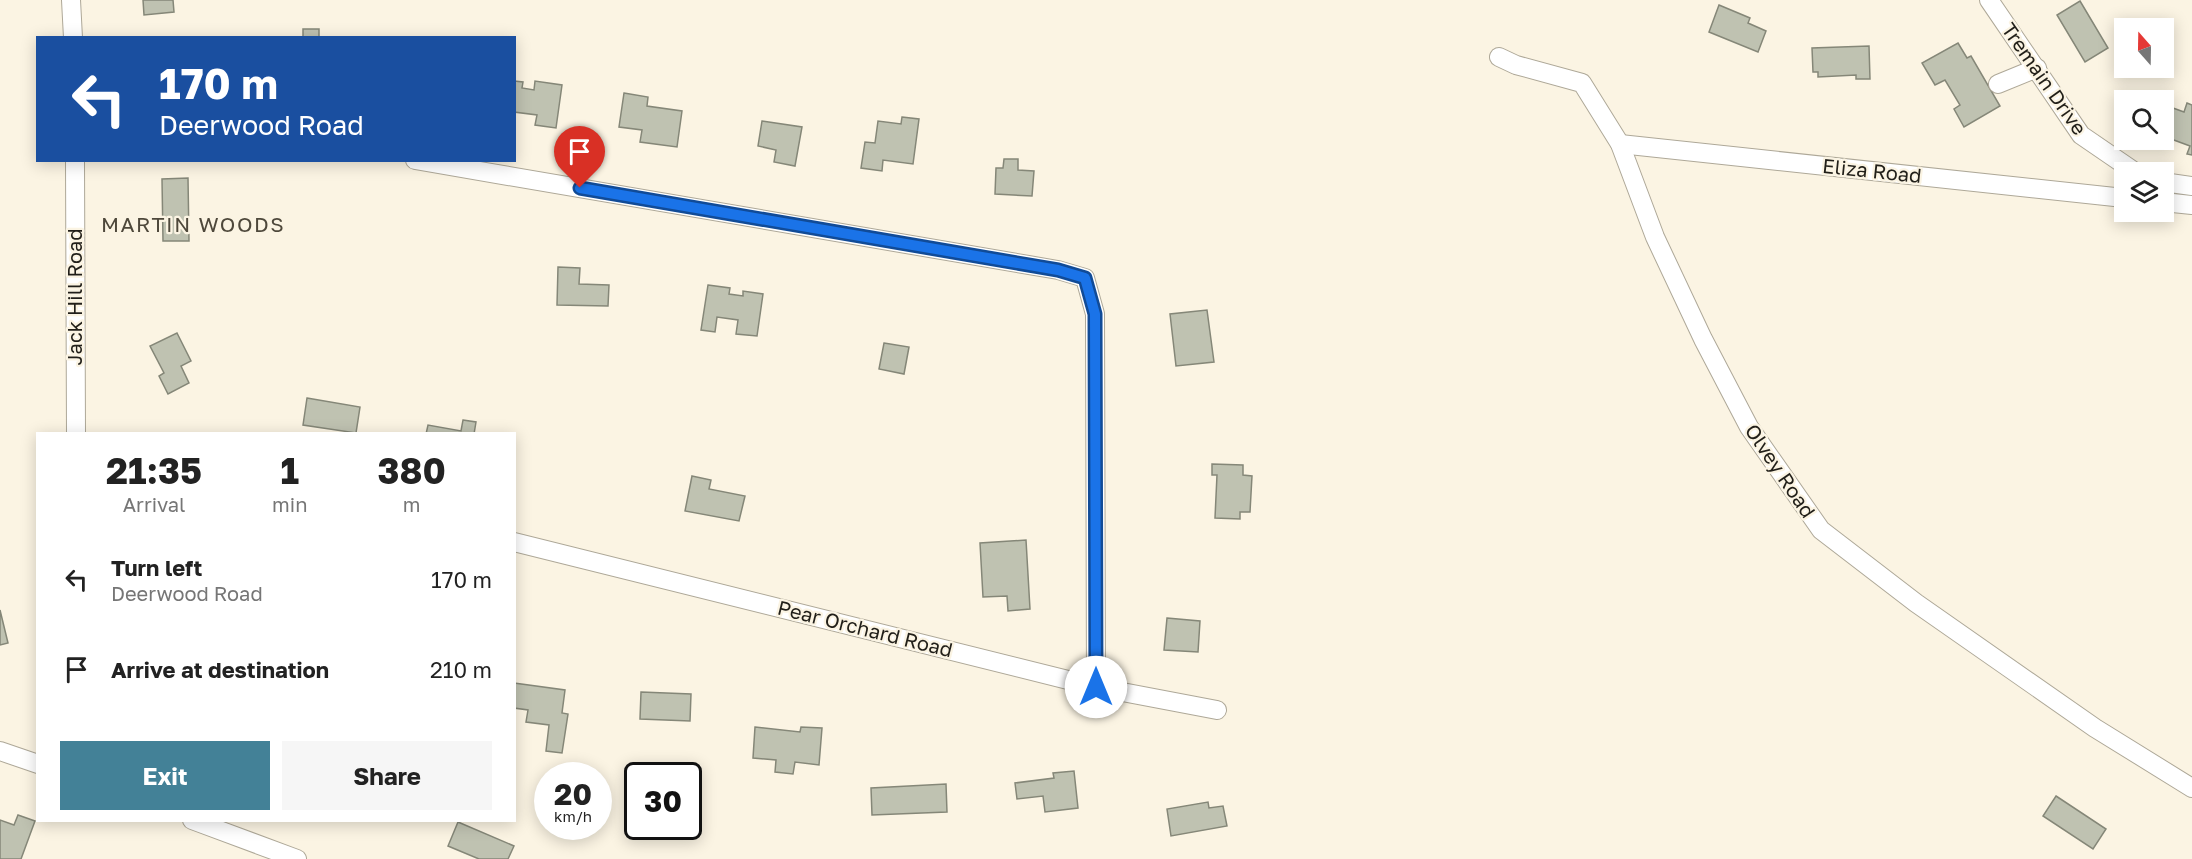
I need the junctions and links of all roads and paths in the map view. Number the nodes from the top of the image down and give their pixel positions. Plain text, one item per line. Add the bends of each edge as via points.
1 (71, 0) edge
2 (1989, 0) edge
3 (73, 36) edge
4 (1499, 57) dead end
5 (2037, 68) junction
6 (1998, 84) dead end
7 (1620, 144) junction
8 (75, 162) edge
9 (427, 162) edge
10 (2119, 162) edge
11 (2174, 184) edge
12 (2192, 186) edge
13 (2114, 197) edge
14 (2174, 203) edge
15 (2192, 205) edge
16 (77, 432) edge
17 (516, 542) edge
18 (1096, 687) junction
19 (1217, 710) dead end
20 (0, 751) edge
21 (36, 763) edge
22 (2192, 788) edge
23 (197, 822) edge
24 (297, 859) edge

1 - 3 street
2 - 5 street, Tremain Drive
4 - 7 street, Olvey Road via 1582,83
5 - 6 street
5 - 10 street, Tremain Drive via 2080,135
7 - 13 street, Eliza Road
7 - 22 street, Olvey Road via 1655,237 1702,339 1749,427 1821,530 1916,603 2085,721
8 - 16 street, Jack Hill Road
9 - 18 street via 1058,270 1085,278 1095,314
11 - 12 street
14 - 15 street
17 - 18 street, Pear Orchard Road
18 - 19 street, Pear Orchard Road
20 - 21 street
23 - 24 street

